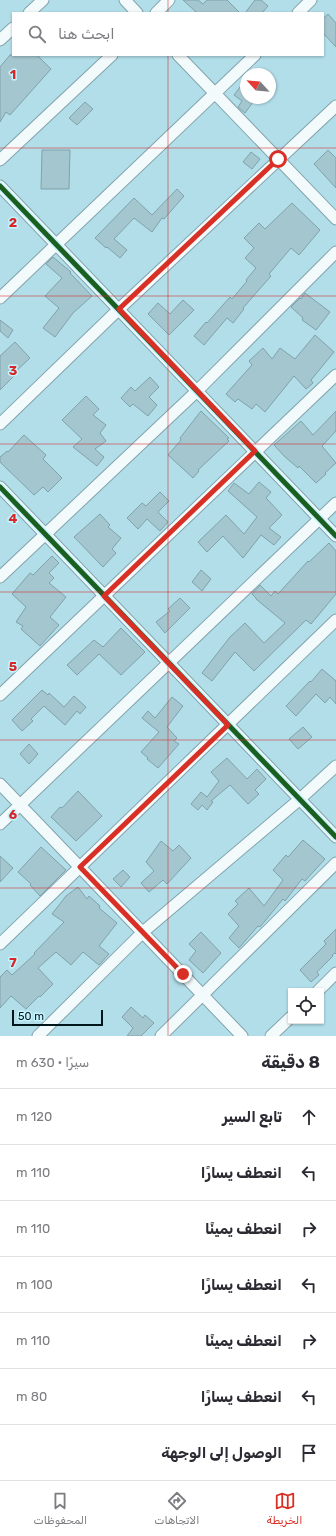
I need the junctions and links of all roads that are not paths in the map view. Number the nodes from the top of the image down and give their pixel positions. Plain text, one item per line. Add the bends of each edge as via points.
1 (43, 0) edge
2 (125, 0) edge
3 (169, 0) edge
4 (311, 0) edge
5 (30, 12) edge
6 (137, 12) edge
7 (157, 12) edge
8 (299, 12) edge
9 (12, 29) edge
10 (0, 40) edge
11 (111, 56) edge
12 (179, 56) edge
13 (254, 56) edge
14 (215, 94) junction
15 (336, 106) edge
16 (278, 159) junction
17 (0, 160) edge
18 (0, 186) edge
19 (336, 218) edge
20 (56, 244) junction
21 (336, 252) edge
22 (0, 298) edge
23 (119, 309) junction
24 (336, 375) edge
25 (197, 391) junction
26 (0, 424) edge
27 (255, 451) junction
28 (0, 487) edge
29 (336, 503) edge
30 (320, 519) junction
31 (45, 534) junction
32 (336, 536) edge
33 (0, 578) edge
34 (104, 596) junction
35 (336, 620) edge
36 (168, 663) junction
37 (0, 695) edge
38 (228, 725) junction
39 (336, 766) edge
40 (0, 784) edge
41 (300, 799) junction
42 (20, 805) junction
43 (0, 824) edge
44 (336, 837) edge
45 (336, 863) edge
46 (80, 867) junction
47 (143, 932) junction
48 (0, 944) edge
49 (336, 973) edge
50 (321, 988) edge
51 (203, 995) junction
52 (288, 1020) edge
53 (38, 1036) edge
54 (161, 1036) edge
55 (242, 1036) edge
56 (271, 1036) edge

1 - 5 street
2 - 6 street
3 - 7 street
4 - 8 street
9 - 10 street
11 - 17 street
12 - 14 street
13 - 14 street
14 - 16 street
14 - 20 street
15 - 16 street
16 - 19 street
16 - 23 street
18 - 20 street
20 - 22 street
20 - 23 street
21 - 25 street
23 - 25 street
23 - 26 street
24 - 27 street
25 - 27 street
25 - 31 street
27 - 30 street
27 - 34 street
28 - 31 street
29 - 30 street
30 - 32 street
30 - 36 street
31 - 33 street
31 - 34 street
34 - 36 street
34 - 37 street
35 - 38 street
36 - 38 street
36 - 42 street
38 - 41 street
38 - 46 street
39 - 41 street
40 - 42 street
41 - 44 street
41 - 47 street
42 - 43 street
42 - 46 street
45 - 51 street
46 - 47 street
46 - 48 street
47 - 51 street
47 - 53 street
49 - 50 street
51 - 54 street
51 - 55 street
52 - 56 street

